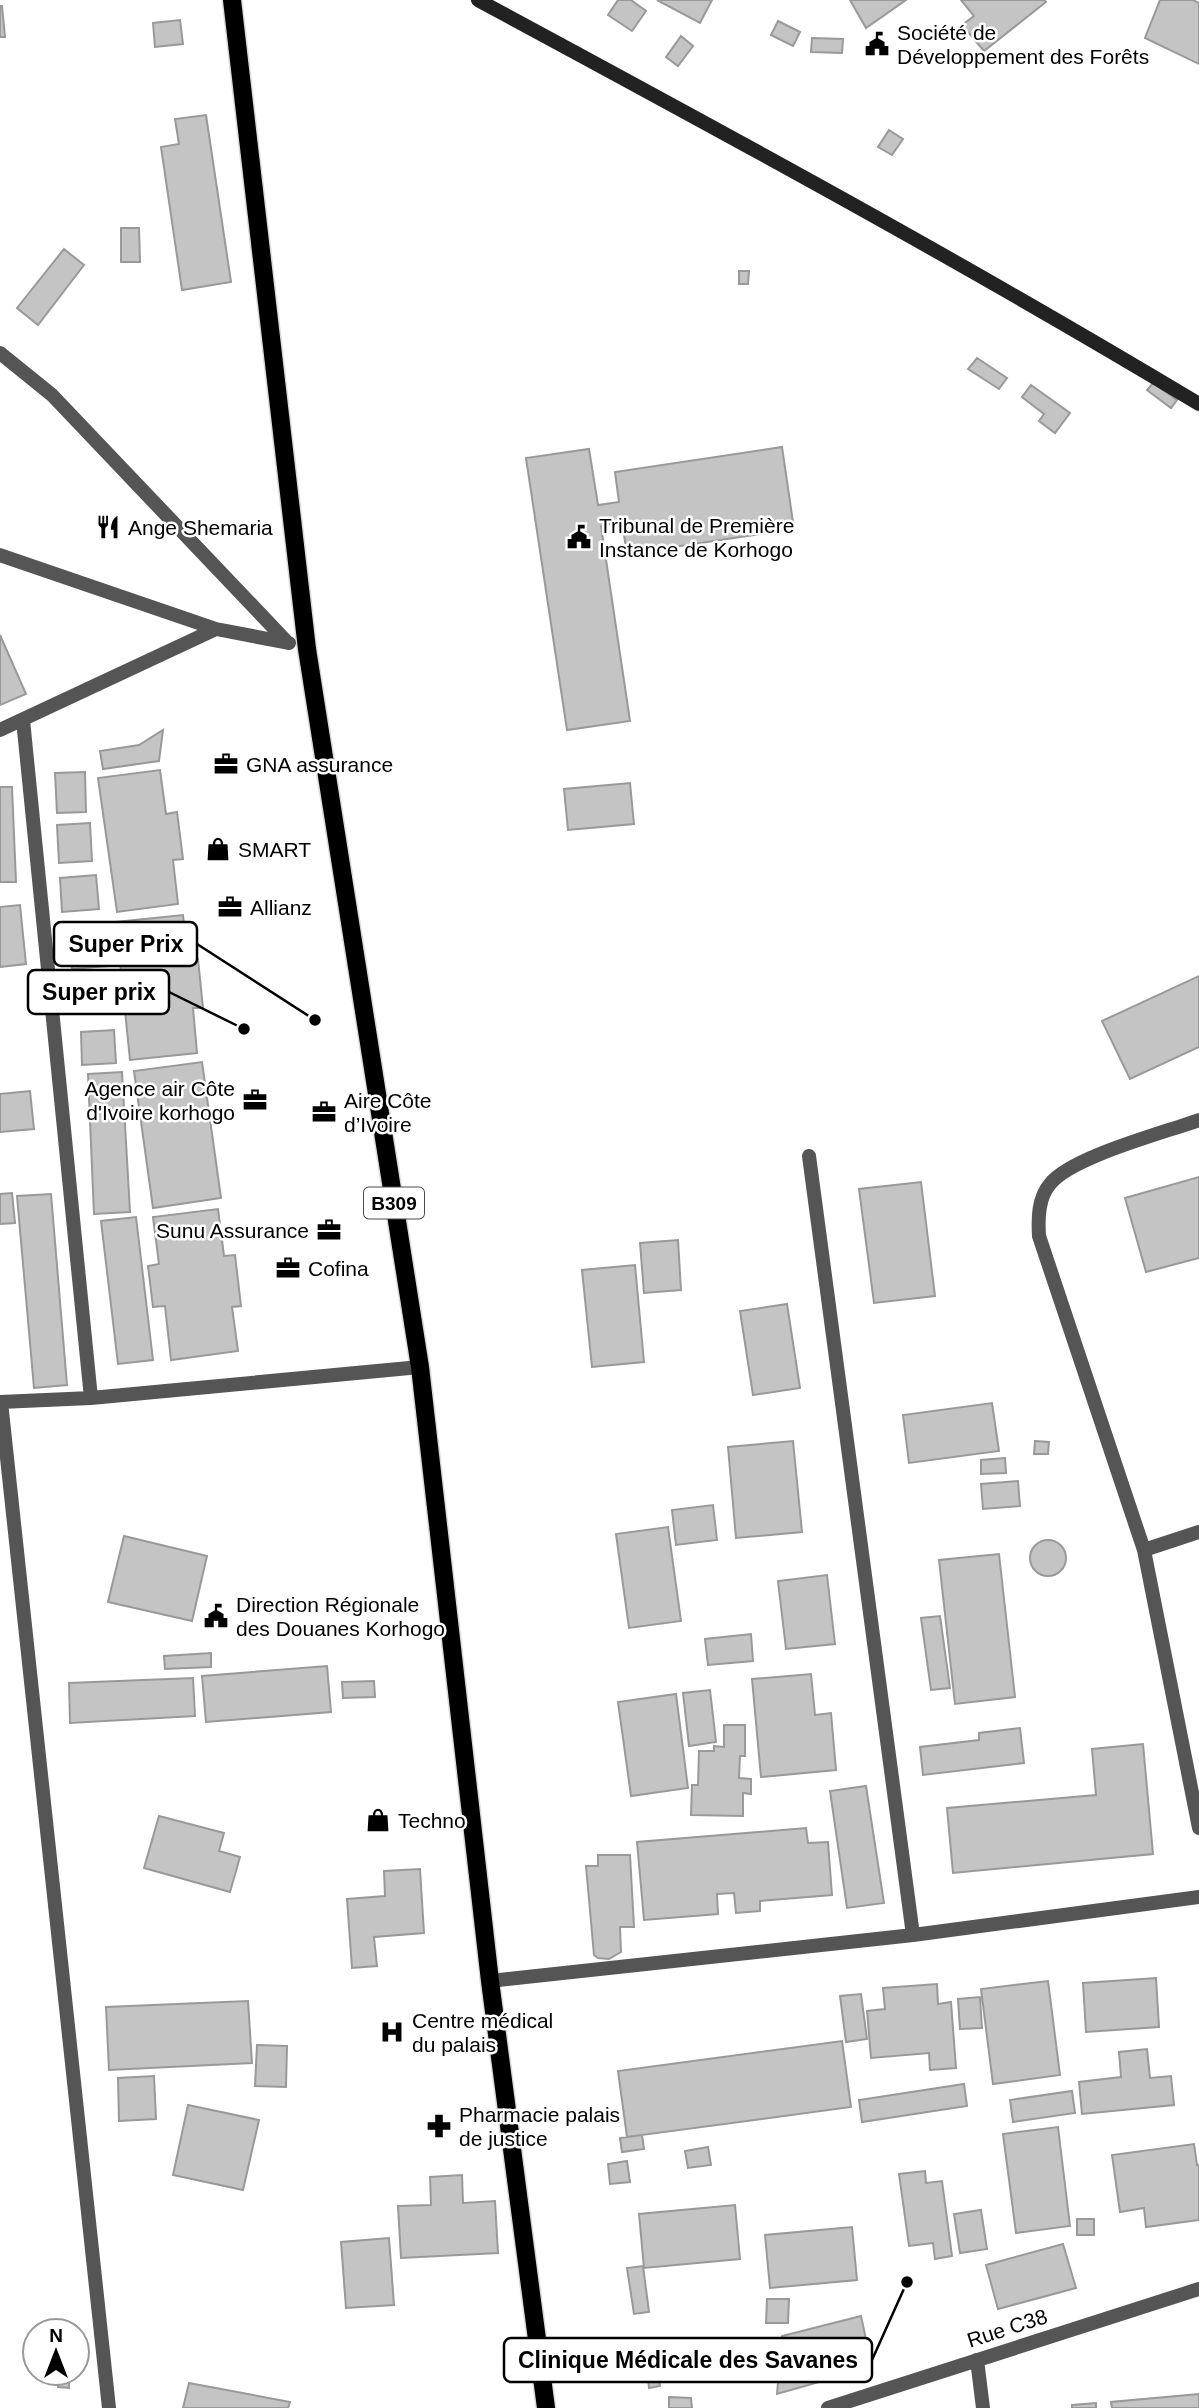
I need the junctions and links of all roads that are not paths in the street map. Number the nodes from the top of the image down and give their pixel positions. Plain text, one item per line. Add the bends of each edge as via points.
1 (232, 0) edge
2 (478, 0) edge
3 (0, 353) edge
4 (1199, 404) edge
5 (0, 555) edge
6 (216, 629) junction
7 (288, 643) junction
8 (307, 649) junction
9 (23, 720) junction
10 (0, 730) edge
11 (1199, 1120) edge
12 (809, 1156) dead end
13 (420, 1367) junction
14 (91, 1398) junction
15 (1, 1402) edge
16 (1199, 1532) edge
17 (1143, 1550) junction
18 (1199, 1828) edge
19 (1199, 1897) edge
20 (913, 1935) junction
21 (490, 1981) junction
22 (1199, 2289) edge
23 (977, 2360) junction
24 (109, 2408) edge
25 (546, 2408) edge
26 (828, 2408) edge
27 (983, 2408) edge

1 - 8 main road, B309
2 - 4 main road via 808,178
3 - 7 street via 52,395
5 - 6 street
6 - 7 street
6 - 9 street
7 - 8 street
8 - 13 main road, B309
9 - 10 street
9 - 14 street
11 - 17 street via 1073,1165 1049,1185 1038,1213 1039,1236
12 - 20 street
13 - 14 street
13 - 21 main road, B309
14 - 15 street
15 - 24 street
16 - 17 street
17 - 18 street
19 - 20 street
20 - 21 street
21 - 25 main road, B309
22 - 23 street, Rue C38
23 - 26 street, Rue C38
23 - 27 street

